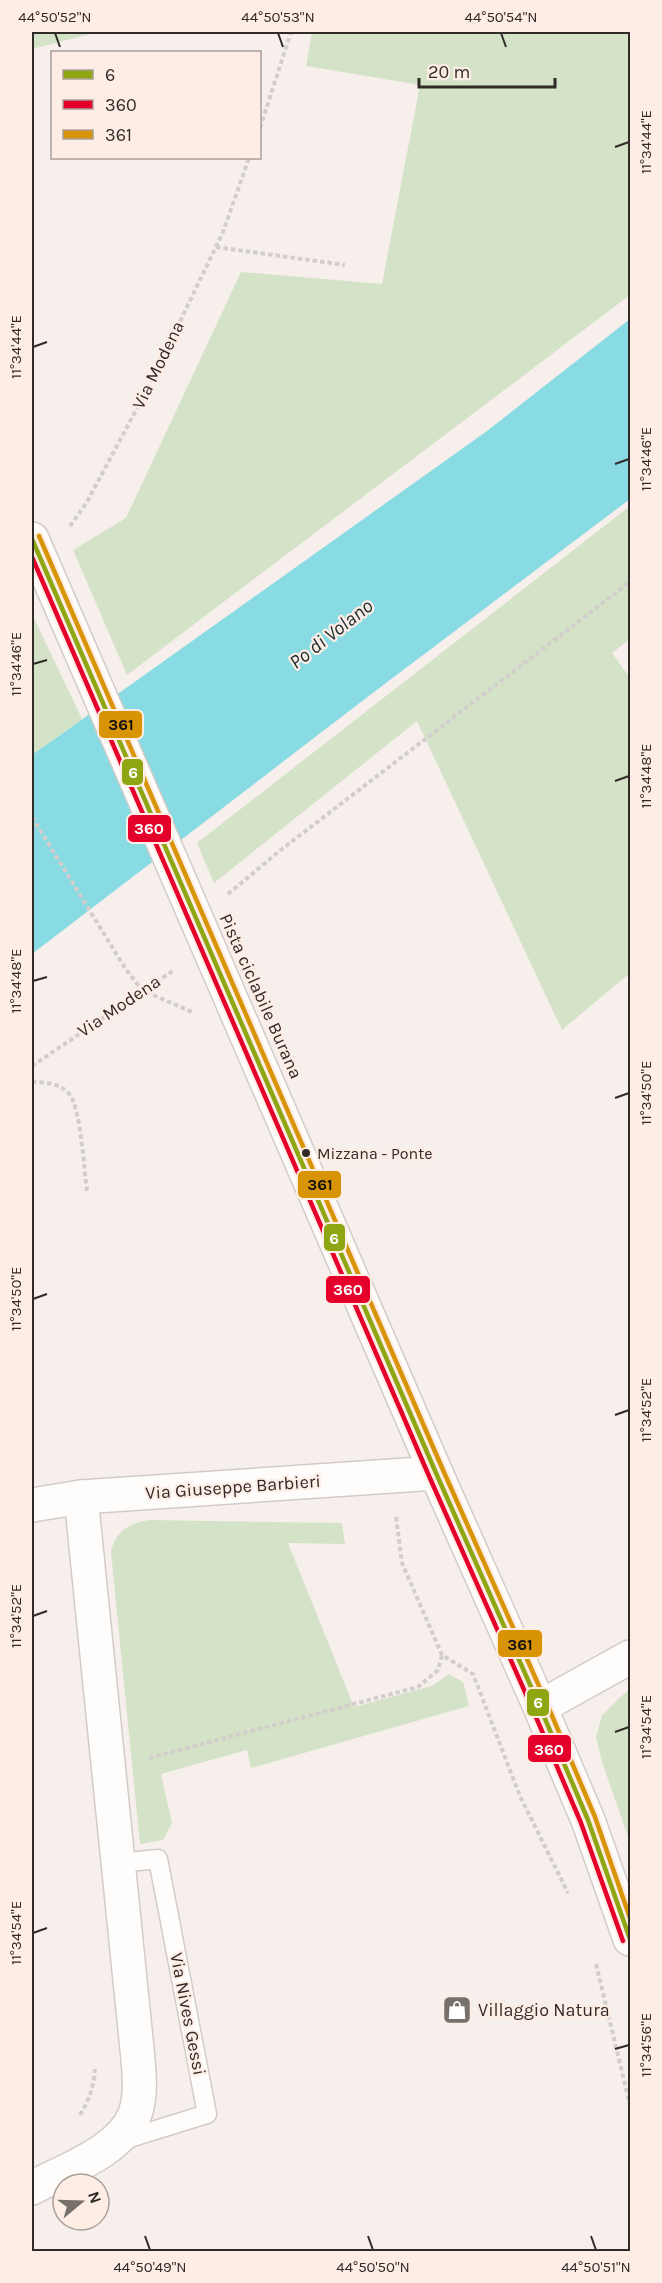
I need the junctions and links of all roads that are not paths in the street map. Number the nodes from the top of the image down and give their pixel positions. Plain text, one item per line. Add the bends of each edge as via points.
1 (34, 559) edge
2 (436, 1473) junction
3 (81, 1497) junction
4 (32, 1505) edge
5 (630, 1657) edge
6 (540, 1707) junction
7 (118, 1863) junction
8 (630, 1939) edge
9 (115, 2143) junction
10 (32, 2188) edge

1 - 2 main road via 58,602 208,925
2 - 3 main road, Via Giuseppe Barbieri
2 - 6 main road
3 - 4 main road, Via Giuseppe Barbieri
3 - 7 main road, Via Nives Gessi
5 - 6 main road
6 - 8 main road via 588,1820
7 - 9 main road, Via Nives Gessi via 139,2097 127,2129
7 - 9 lane, Via Nives Gessi via 158,1859 207,2114
9 - 10 main road, Via Nives Gessi

